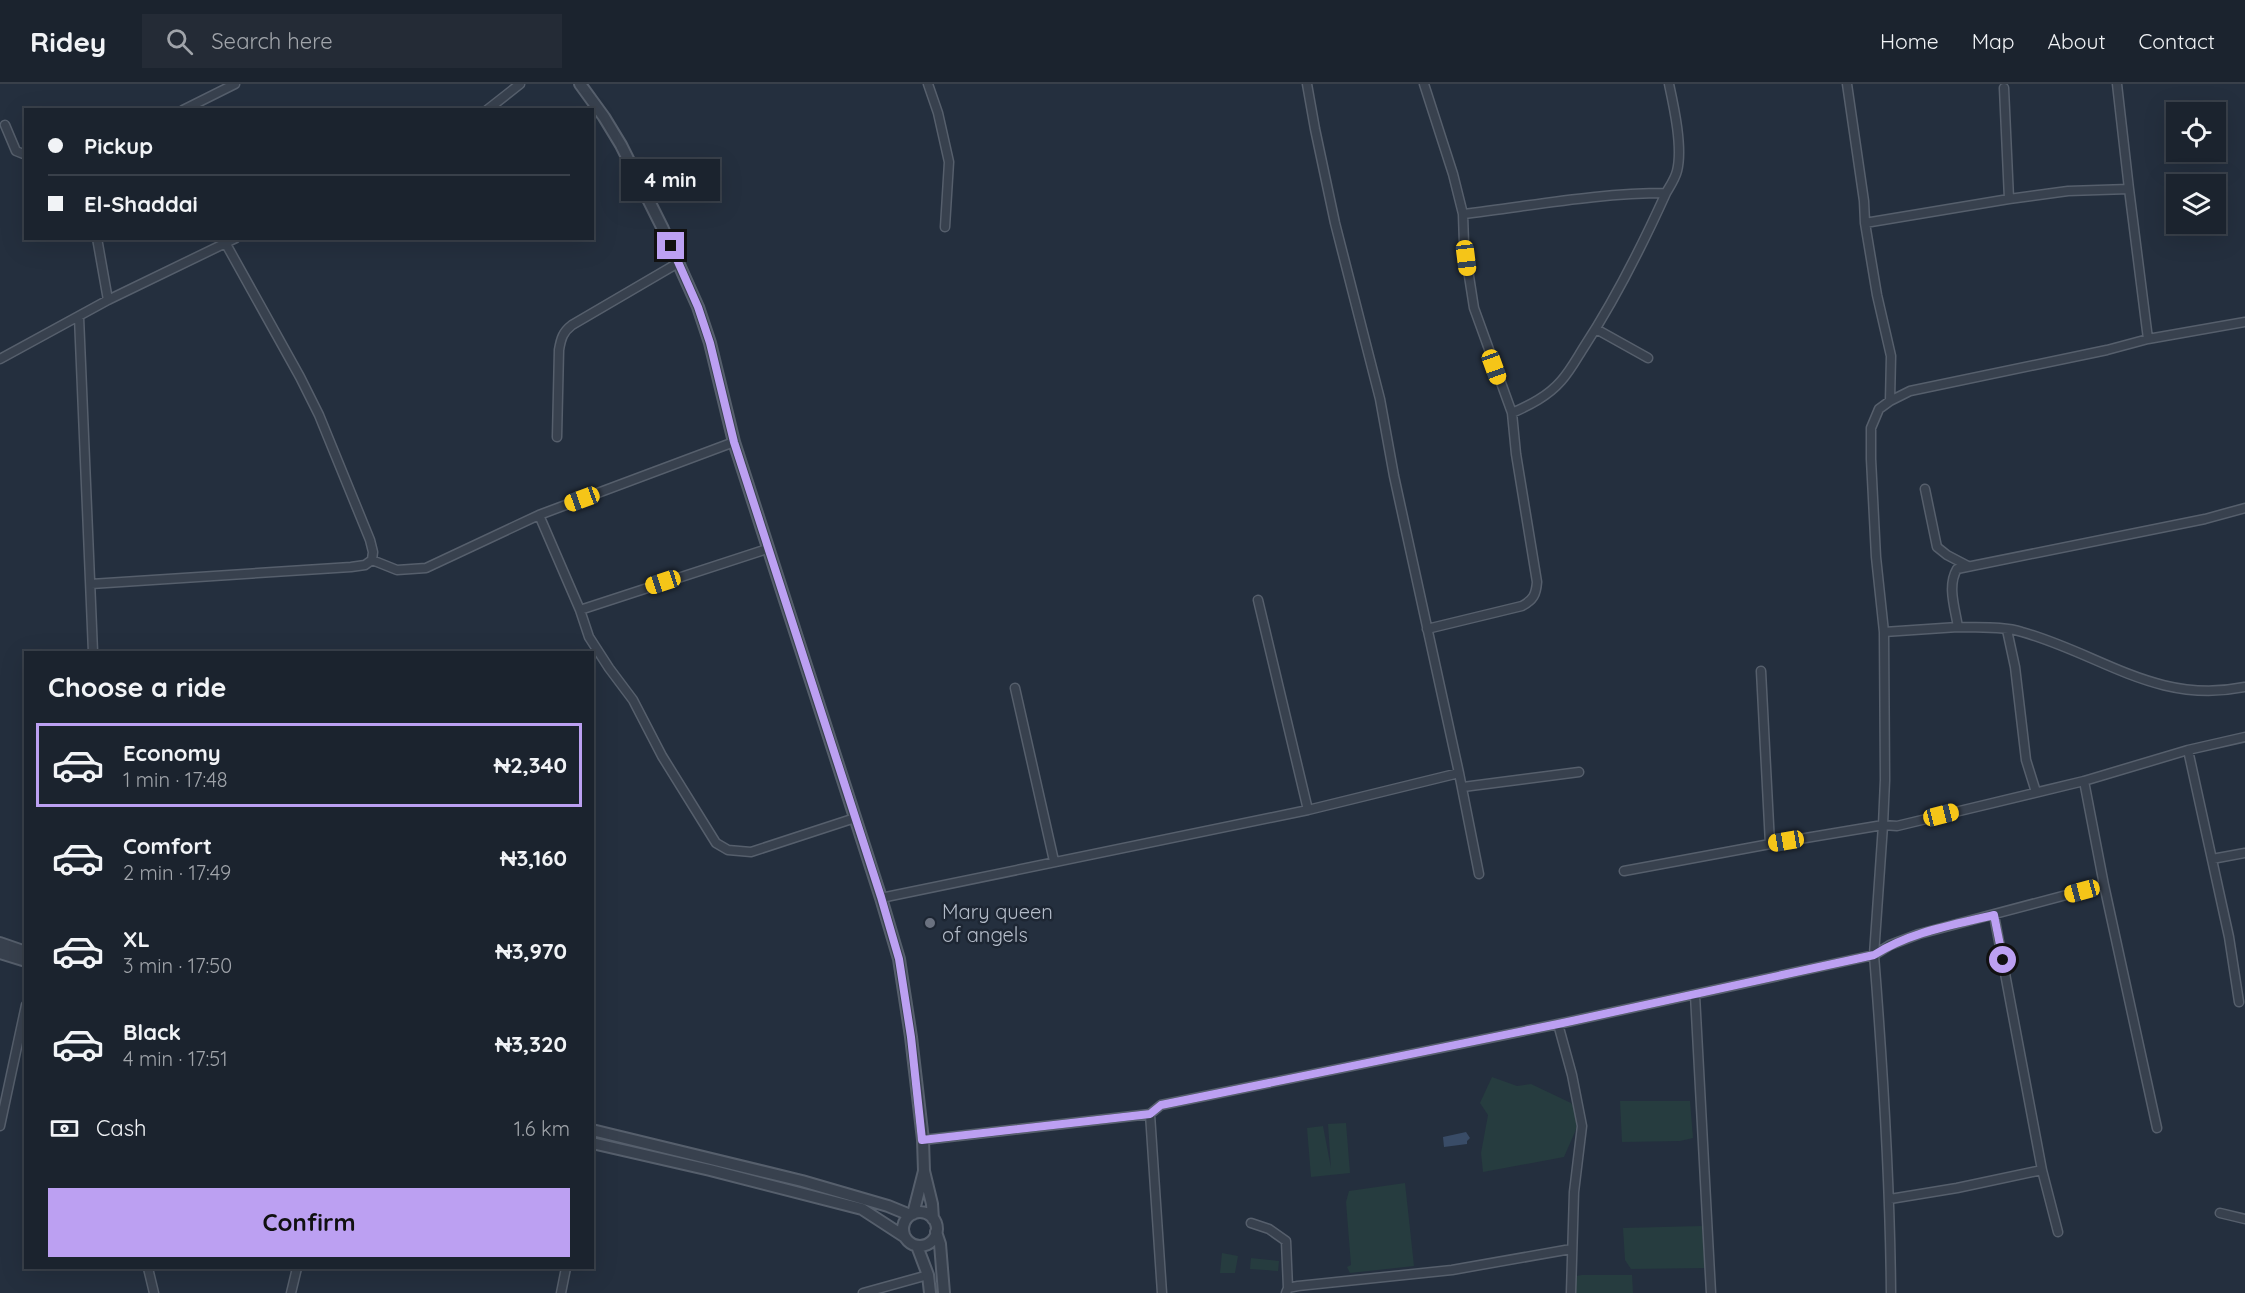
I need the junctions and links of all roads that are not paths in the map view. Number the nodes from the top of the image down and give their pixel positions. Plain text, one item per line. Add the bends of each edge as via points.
1 (236, 84) edge
2 (520, 84) edge
3 (928, 84) edge
4 (1308, 84) edge
5 (1424, 84) edge
6 (1669, 84) edge
7 (1847, 84) edge
8 (2117, 84) edge
9 (585, 85) edge
10 (2004, 88) dead end
11 (187, 108) edge
12 (490, 108) edge
13 (4, 125) dead end
14 (24, 154) edge
15 (2129, 189) junction
16 (1666, 193) junction
17 (2009, 199) junction
18 (1463, 214) junction
19 (1865, 223) junction
20 (945, 227) dead end
21 (97, 240) edge
22 (209, 240) edge
23 (233, 240) edge
24 (226, 244) junction
25 (212, 249) junction
26 (678, 263) junction
27 (108, 300) junction
28 (79, 316) junction
29 (2245, 322) edge
30 (1596, 329) junction
31 (2148, 339) junction
32 (1648, 358) dead end
33 (0, 359) edge
34 (1890, 401) junction
35 (1512, 413) junction
36 (557, 437) dead end
37 (734, 442) junction
38 (1925, 489) dead end
39 (2245, 508) edge
40 (539, 515) junction
41 (767, 549) junction
42 (372, 560) junction
43 (1968, 566) junction
44 (91, 584) junction
45 (1258, 600) dead end
46 (580, 610) junction
47 (1958, 627) junction
48 (1427, 629) junction
49 (2007, 630) junction
50 (1884, 632) junction
51 (93, 651) edge
52 (1761, 671) dead end
53 (2245, 687) edge
54 (1015, 688) dead end
55 (2245, 736) edge
56 (2188, 750) junction
57 (1579, 772) dead end
58 (1459, 773) junction
59 (2084, 781) junction
60 (1463, 787) junction
61 (2036, 792) junction
62 (1308, 810) junction
63 (855, 818) junction
64 (1883, 825) junction
65 (1770, 844) junction
66 (2245, 853) edge
67 (2212, 859) junction
68 (1053, 861) junction
69 (1624, 871) dead end
70 (1479, 874) dead end
71 (2104, 885) junction
72 (881, 897) junction
73 (1994, 915) junction
74 (0, 943) edge
75 (24, 951) edge
76 (0, 953) edge
77 (1874, 955) junction
78 (24, 961) edge
79 (1695, 995) junction
80 (2239, 1002) dead end
81 (24, 1014) edge
82 (1558, 1024) junction
83 (0, 1068) edge
84 (10, 1073) junction
85 (1150, 1114) junction
86 (0, 1126) edge
87 (2157, 1128) dead end
88 (594, 1131) edge
89 (922, 1140) junction
90 (594, 1143) edge
91 (712, 1165) junction
92 (2042, 1170) junction
93 (924, 1171) junction
94 (1890, 1199) junction
95 (2220, 1213) dead end
96 (911, 1215) junction
97 (933, 1219) junction
98 (2245, 1219) edge
99 (1251, 1223) dead end
100 (936, 1232) junction
101 (2058, 1232) dead end
102 (905, 1237) junction
103 (917, 1246) junction
104 (1570, 1250) junction
105 (148, 1269) edge
106 (297, 1269) edge
107 (566, 1269) edge
108 (928, 1275) junction
109 (1287, 1290) edge
110 (154, 1293) edge
111 (291, 1293) edge
112 (561, 1293) edge
113 (863, 1293) edge
114 (930, 1293) edge
115 (944, 1293) edge
116 (1162, 1293) edge
117 (1571, 1293) edge
118 (1710, 1293) edge
119 (1891, 1293) edge

1 - 11 street
2 - 12 street
3 - 20 street via 949,162
4 - 48 street via 1335,223 1378,388
5 - 18 street
6 - 16 street via 1678,158 1677,171
7 - 19 street
8 - 15 street
9 - 26 street via 621,145
10 - 17 street
13 - 14 street via 16,151
15 - 17 street via 2068,191
15 - 31 street
16 - 18 street via 1572,198
16 - 30 street
17 - 19 street
18 - 35 street via 1474,308
19 - 34 street via 1891,356
21 - 27 street
22 - 25 street
23 - 24 street
24 - 25 street
24 - 42 street via 319,415 370,540
25 - 27 street
26 - 36 street via 565,331 559,350
26 - 37 street via 710,343
27 - 28 street
28 - 33 street
28 - 44 street
29 - 31 street
30 - 32 street
30 - 35 street via 1560,382 1534,403
31 - 34 street via 1910,390
34 - 50 street via 1879,409 1871,428 1876,557
35 - 48 street via 1536,593 1522,606
37 - 40 street
37 - 41 street
38 - 43 street via 1937,547
39 - 43 street
40 - 42 street via 426,568 397,570
40 - 46 street
41 - 46 street
41 - 63 street
42 - 44 street via 351,567
43 - 47 street via 1956,569 1951,586
44 - 51 street
45 - 62 street
46 - 63 street via 589,637 633,700 662,756 717,843 728,850 751,852
47 - 49 street
47 - 50 street
48 - 58 street
49 - 53 street via 2030,634 2153,684 2193,690
49 - 61 street via 2026,760
50 - 64 street
52 - 65 street
54 - 68 street
55 - 56 street
56 - 59 street
56 - 67 street
57 - 60 street
58 - 60 street
58 - 62 street
59 - 61 street
59 - 71 street
60 - 70 street
61 - 64 street via 1897,826
62 - 68 street
63 - 72 street
64 - 65 street
64 - 77 street
65 - 69 street
66 - 67 street
67 - 80 street
68 - 72 street
71 - 73 street
71 - 87 street
72 - 89 street via 899,959
73 - 77 street via 1919,934
73 - 92 street
74 - 75 street
76 - 78 street
77 - 79 street
77 - 94 street
79 - 82 street
79 - 118 street
81 - 84 street
82 - 85 street via 1161,1105
82 - 104 street via 1582,1126
83 - 84 street
84 - 86 street
85 - 89 street
85 - 116 street
88 - 91 street
89 - 93 street
90 - 91 street
91 - 96 street via 812,1184
91 - 102 street via 862,1209
92 - 94 street
92 - 101 street
93 - 96 street
93 - 97 street
94 - 119 street
95 - 98 street
96 - 97 street via 924,1213
96 - 102 street via 903,1228
97 - 100 street
99 - 109 street via 1286,1240
100 - 103 street via 927,1244
100 - 115 street via 942,1252
102 - 103 street
103 - 108 street
104 - 109 street via 1452,1270
104 - 117 street
105 - 110 street
106 - 111 street
107 - 112 street
108 - 113 street
108 - 114 street

